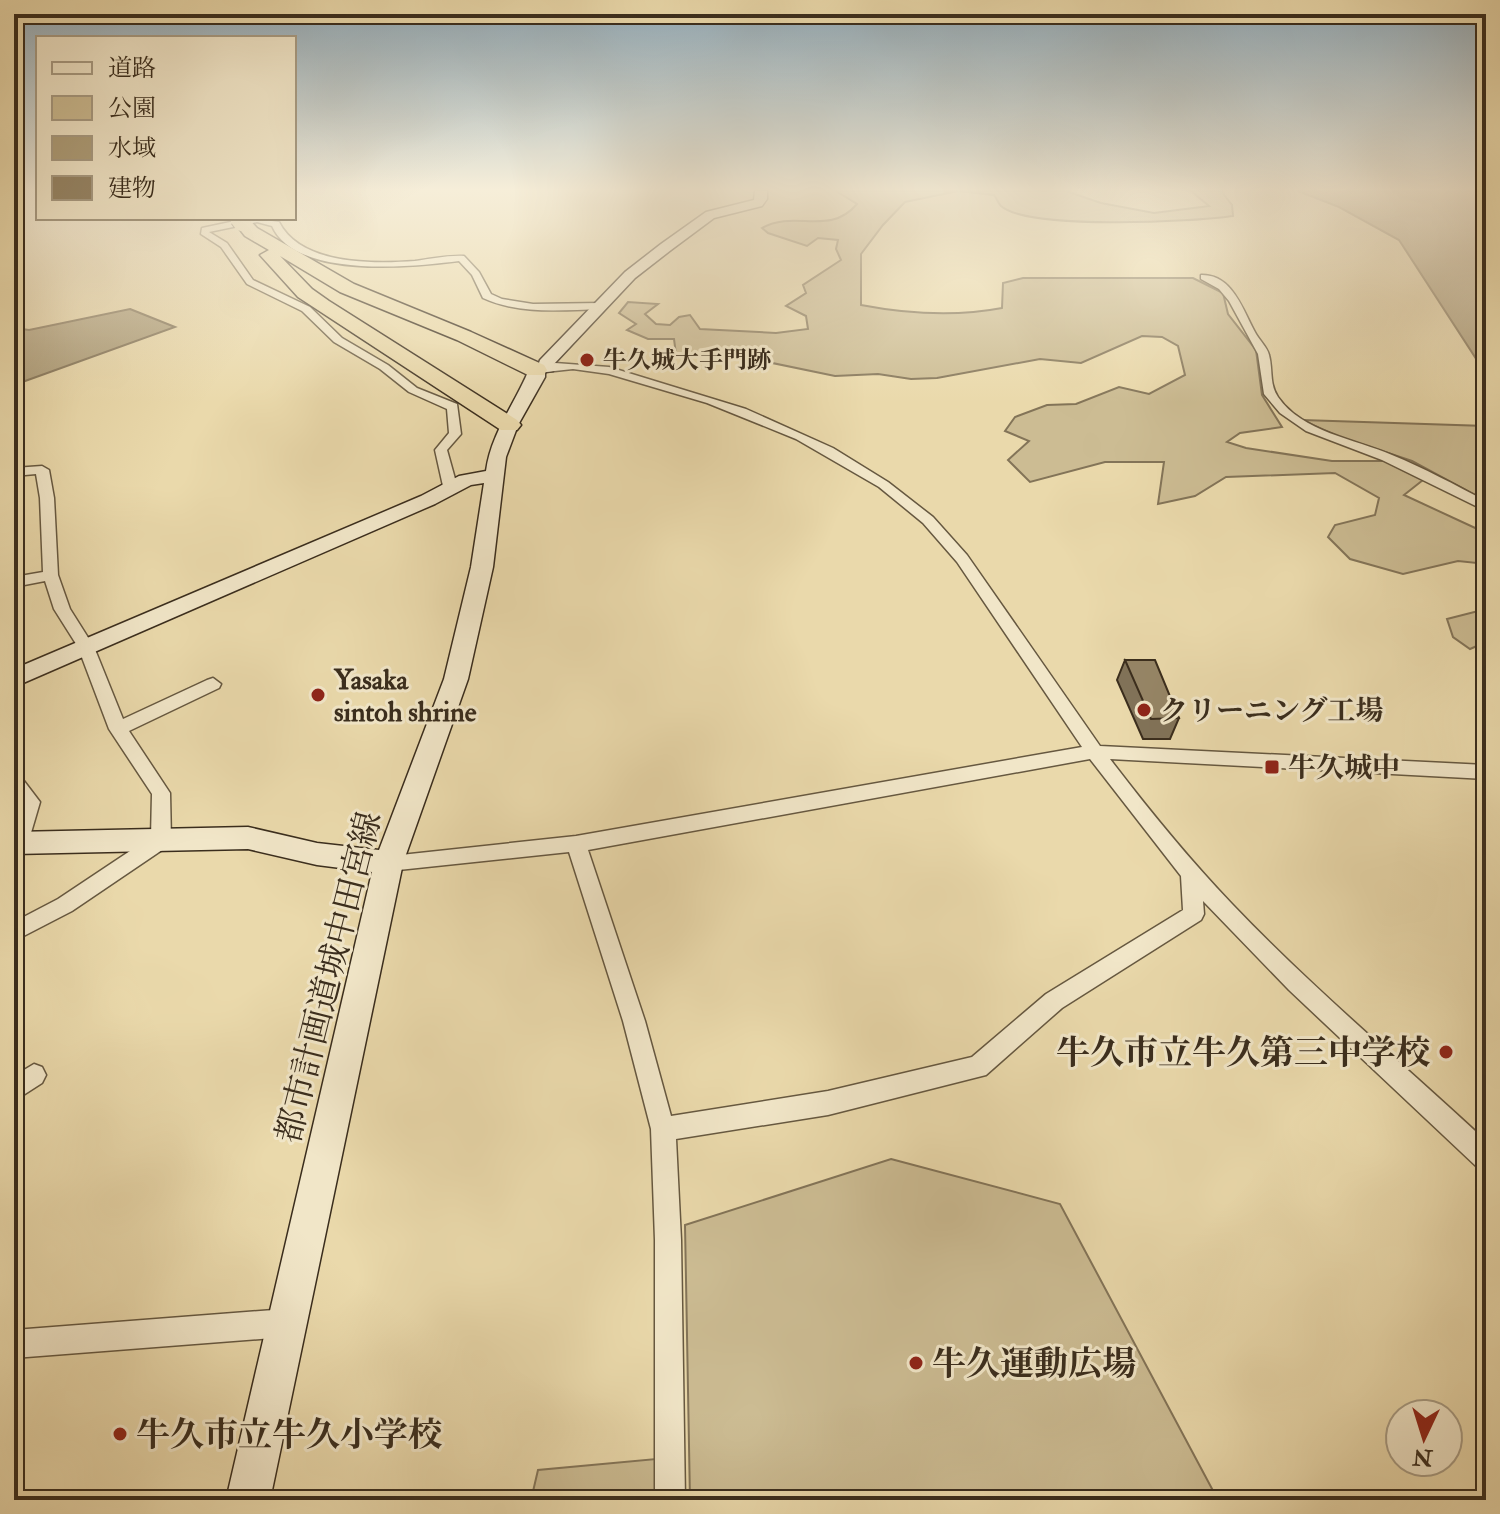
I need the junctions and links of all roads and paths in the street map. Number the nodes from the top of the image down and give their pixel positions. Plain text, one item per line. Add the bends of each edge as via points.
1 (236, 262) edge
2 (275, 262) edge
3 (305, 262) edge
4 (351, 262) edge
5 (435, 262) edge
6 (464, 262) edge
7 (647, 262) edge
8 (1204, 277) dead end
9 (601, 306) junction
10 (542, 369) junction
11 (509, 425) junction
12 (14, 472) edge
13 (492, 476) junction
14 (450, 486) junction
15 (1486, 507) edge
16 (51, 575) junction
17 (14, 582) edge
18 (86, 647) junction
19 (14, 679) edge
20 (213, 684) dead end
21 (118, 729) junction
22 (1092, 752) junction
23 (1486, 772) edge
24 (17, 786) dead end
25 (161, 841) junction
26 (16, 843) edge
27 (576, 844) junction
28 (389, 863) junction
29 (1191, 872) junction
30 (14, 932) edge
31 (34, 1075) dead end
32 (14, 1090) edge
33 (663, 1129) junction
34 (1486, 1158) edge
35 (286, 1323) junction
36 (14, 1344) edge
37 (248, 1500) edge
38 (670, 1500) edge

1 - 14 street via 250,282 306,309 338,340 413,390 453,407 455,434 441,450
2 - 11 highway via 305,293
3 - 10 highway via 347,288
4 - 5 street via 397,267
6 - 9 street via 487,296 500,302
7 - 9 street, 都市計画道城中田宮線
8 - 15 street via 1234,295 1264,354 1272,398 1291,416
9 - 10 street, 都市計画道城中田宮線
10 - 11 street, 都市計画道城中田宮線
10 - 22 street via 575,364 606,369 755,416 813,441 912,505 952,548
11 - 13 street, 都市計画道城中田宮線
12 - 16 street via 42,470
13 - 14 street
13 - 28 street, 都市計画道城中田宮線 via 482,567 456,679
14 - 18 street
16 - 17 street
16 - 18 street via 62,609
18 - 19 street
18 - 21 street
20 - 21 street
21 - 25 street via 161,793
22 - 23 street
22 - 27 street
22 - 29 street
24 - 26 street via 31,802
25 - 26 street
25 - 28 street via 248,838
25 - 30 street
27 - 28 street
27 - 33 street
28 - 35 street, 都市計画道城中田宮線
29 - 33 street via 1194,914 1054,1001 978,1067 828,1103
29 - 34 street via 1258,946
31 - 32 street
33 - 38 street
35 - 36 street
35 - 37 street, 都市計画道城中田宮線

